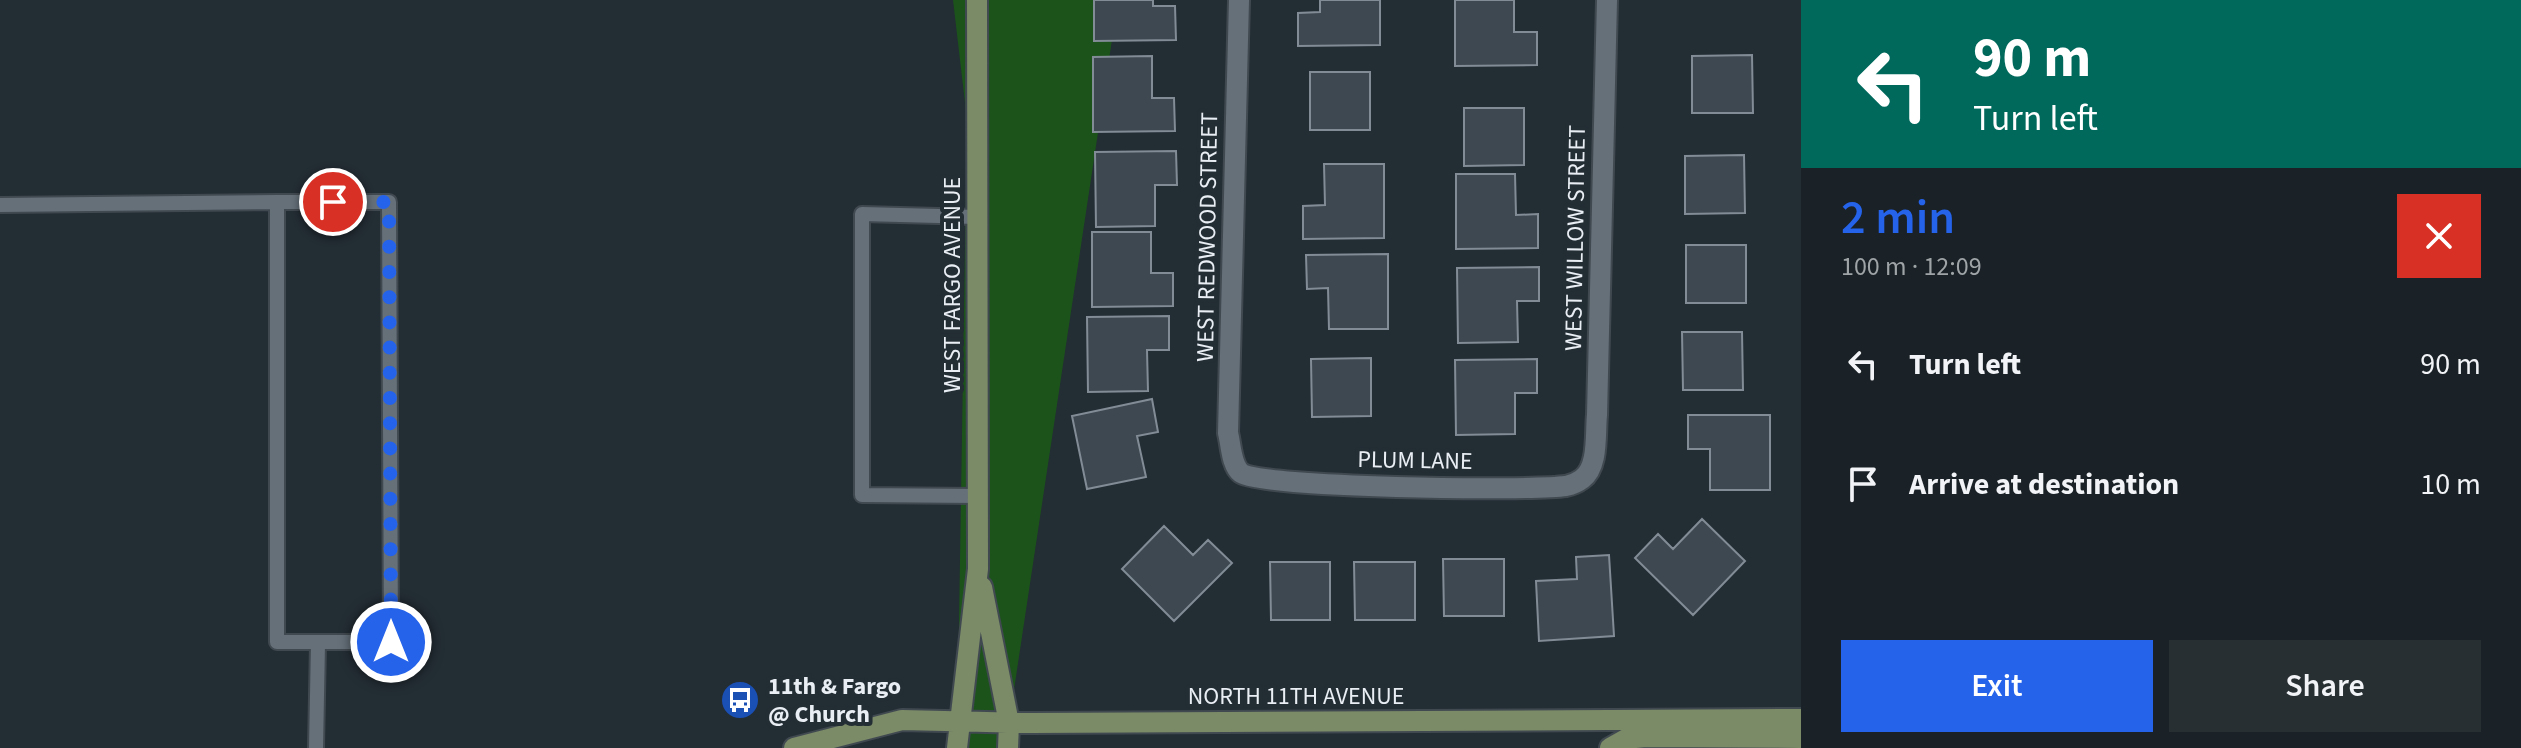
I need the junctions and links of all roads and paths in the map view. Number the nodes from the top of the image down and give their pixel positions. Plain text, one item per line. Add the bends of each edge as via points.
1 (977, 0) edge
2 (1239, 0) edge
3 (1607, 0) edge
4 (277, 202) junction
5 (0, 205) edge
6 (977, 217) junction
7 (1240, 472) joint
8 (1587, 475) joint
9 (978, 496) junction
10 (978, 569) junction
11 (318, 643) junction
12 (1801, 719) edge
13 (958, 723) junction
14 (1009, 723) junction
15 (1801, 738) edge
16 (316, 748) edge
17 (794, 748) edge
18 (957, 748) edge
19 (1008, 748) edge
20 (1610, 748) edge

1 - 6 main road, WEST FARGO AVENUE
2 - 7 street, WEST REDWOOD STREET via 1228,433
3 - 8 street, WEST WILLOW STREET via 1597,415 1593,464
4 - 5 lane
4 - 11 lane via 277,642
4 - 11 lane via 389,202 391,642
6 - 9 main road, WEST FARGO AVENUE
6 - 9 lane via 862,214 862,495
7 - 8 street, PLUM LANE via 1282,482 1462,488 1567,486
9 - 10 main road, WEST FARGO AVENUE
10 - 13 main road, WEST FARGO AVENUE
10 - 14 main road, WEST FARGO AVENUE
11 - 16 lane
12 - 14 main road, NORTH 11TH AVENUE
13 - 14 main road, NORTH 11TH AVENUE
13 - 17 main road, NORTH 11TH AVENUE via 902,720
13 - 18 main road, WEST FARGO AVENUE
14 - 19 main road, WEST FARGO AVENUE
15 - 20 main road via 1646,737

